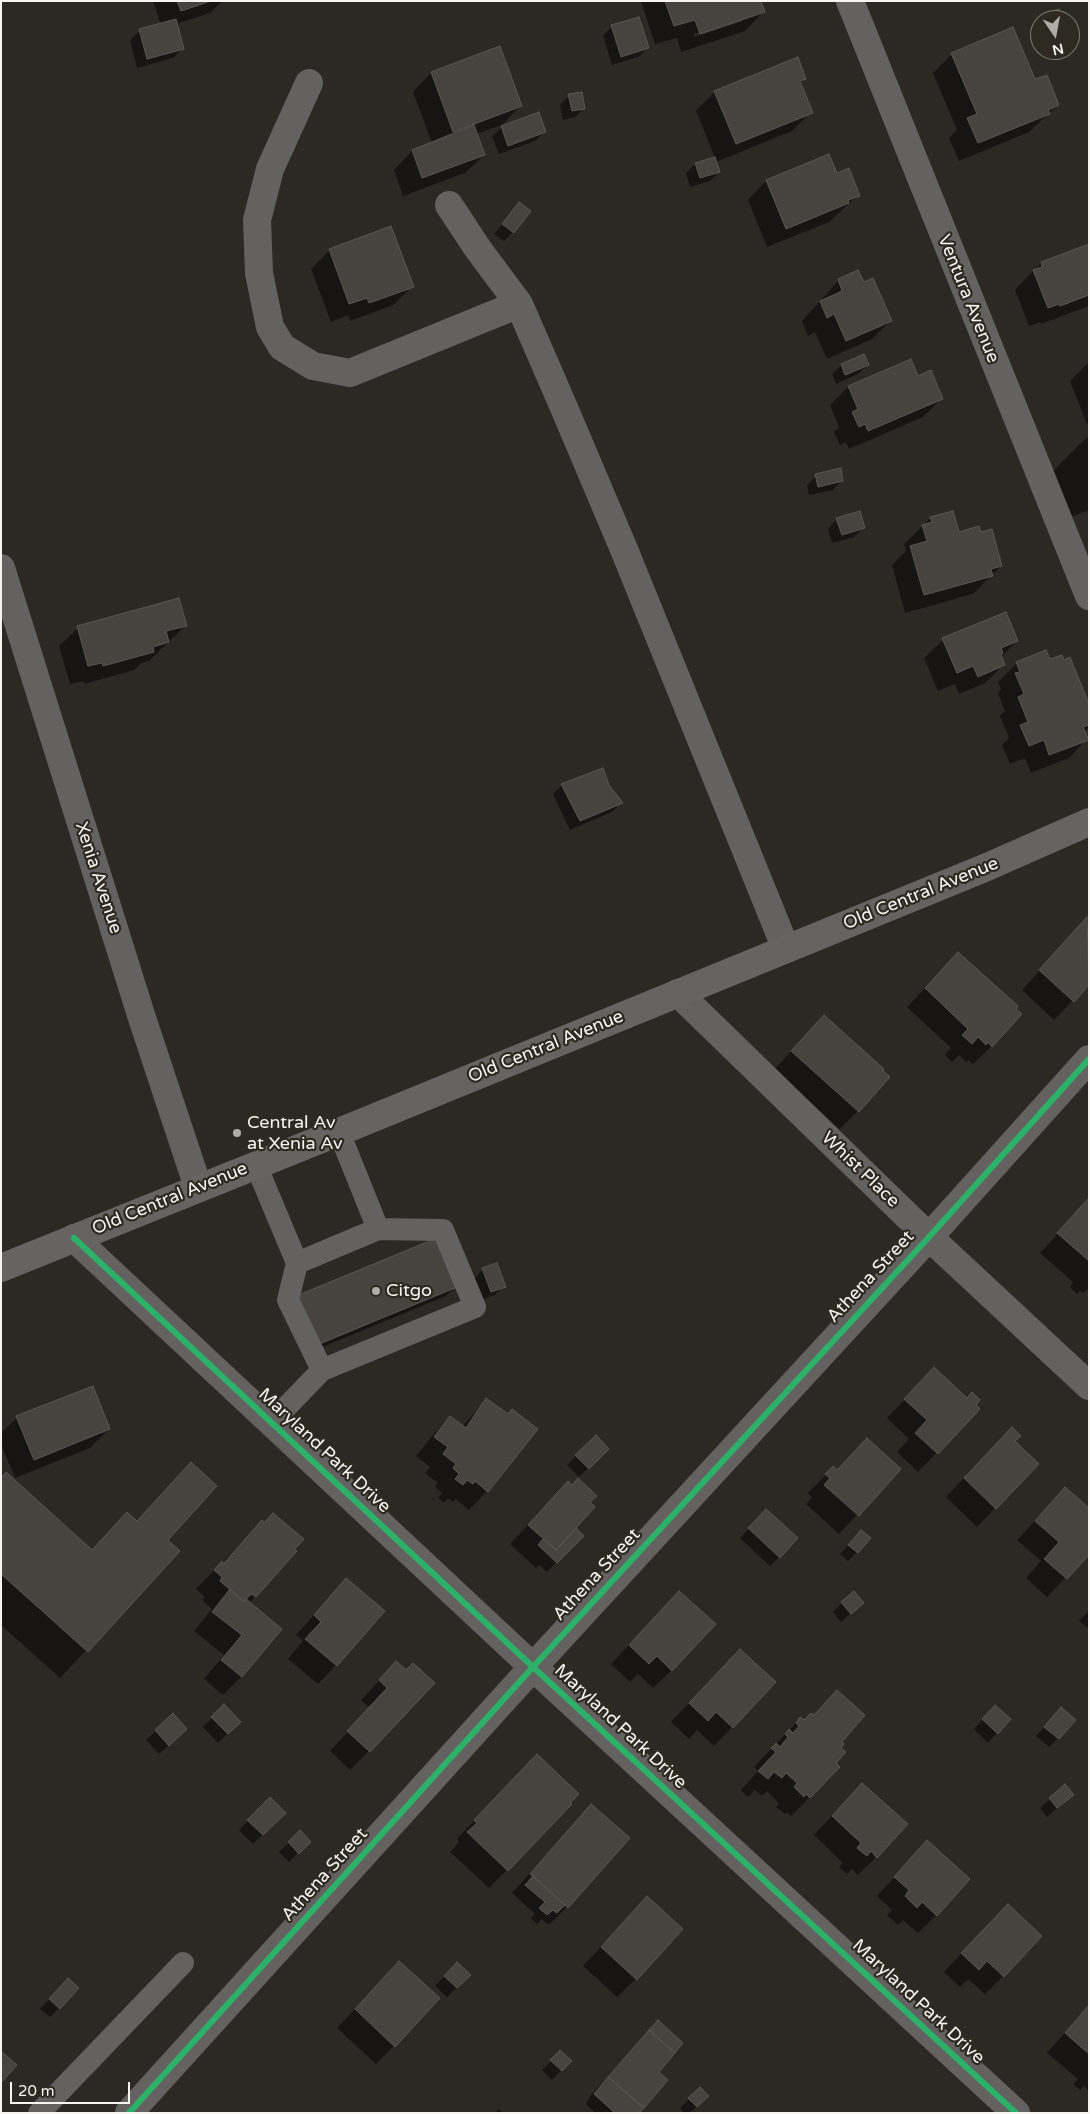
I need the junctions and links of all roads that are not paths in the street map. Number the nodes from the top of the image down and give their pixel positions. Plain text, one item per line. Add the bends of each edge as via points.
1 (850, 1) edge
2 (309, 83) dead end
3 (449, 205) dead end
4 (518, 304) junction
5 (1, 568) edge
6 (1089, 596) edge
7 (1089, 822) edge
8 (786, 949) junction
9 (678, 993) junction
10 (1089, 1059) edge
11 (339, 1132) junction
12 (256, 1165) junction
13 (198, 1188) junction
14 (378, 1229) junction
15 (929, 1237) junction
16 (74, 1238) junction
17 (297, 1263) junction
18 (1, 1268) edge
19 (322, 1370) junction
20 (1089, 1386) edge
21 (272, 1422) junction
22 (533, 1667) junction
23 (183, 1963) dead end
24 (39, 2113) edge
25 (129, 2113) edge
26 (1016, 2113) edge

1 - 6 street, Ventura Avenue
2 - 4 street via 270,169 257,220 259,274 270,327 282,347 313,366 350,373
3 - 4 street
4 - 8 street via 623,547
5 - 13 street, Xenia Avenue
7 - 8 main road, Old Central Avenue
8 - 9 main road, Old Central Avenue
9 - 11 main road, Old Central Avenue
9 - 15 street, Whist Place
10 - 15 street, Athena Street
11 - 12 main road, Old Central Avenue
11 - 14 lane
12 - 13 main road, Old Central Avenue
12 - 17 lane
13 - 16 main road, Old Central Avenue
14 - 17 lane
14 - 19 lane via 443,1230 475,1307
15 - 20 street, Whist Place
15 - 22 street, Athena Street
16 - 18 main road, Old Central Avenue
16 - 21 street, Maryland Park Drive
17 - 19 lane via 288,1300
19 - 21 lane
21 - 22 street, Maryland Park Drive
22 - 25 street, Athena Street
22 - 26 street, Maryland Park Drive
23 - 24 lane

